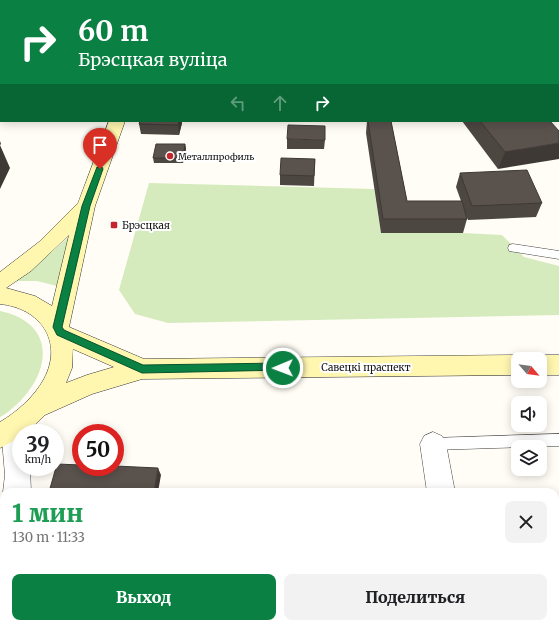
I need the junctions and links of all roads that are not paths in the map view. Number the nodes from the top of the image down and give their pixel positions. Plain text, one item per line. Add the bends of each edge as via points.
1 (117, 122) edge
2 (86, 206) junction
3 (513, 248) dead end
4 (559, 255) edge
5 (0, 282) edge
6 (0, 296) edge
7 (59, 330) junction
8 (547, 365) edge
9 (559, 365) edge
10 (511, 366) edge
11 (142, 369) junction
12 (38, 407) junction
13 (7, 432) edge
14 (559, 440) edge
15 (433, 444) joint
16 (17, 488) edge
17 (440, 488) edge

1 - 2 main road
2 - 5 main road via 53,240
2 - 7 main road
3 - 4 lane
6 - 7 main road via 26,300 45,311
7 - 11 main road, Савецкі праспект
7 - 12 main road via 63,350 61,368 52,388
8 - 9 main road
10 - 11 main road, Савецкі праспект
11 - 12 main road, Савецкі праспект via 87,385
12 - 13 main road
13 - 16 street via 18,475
14 - 15 lane
15 - 17 street

